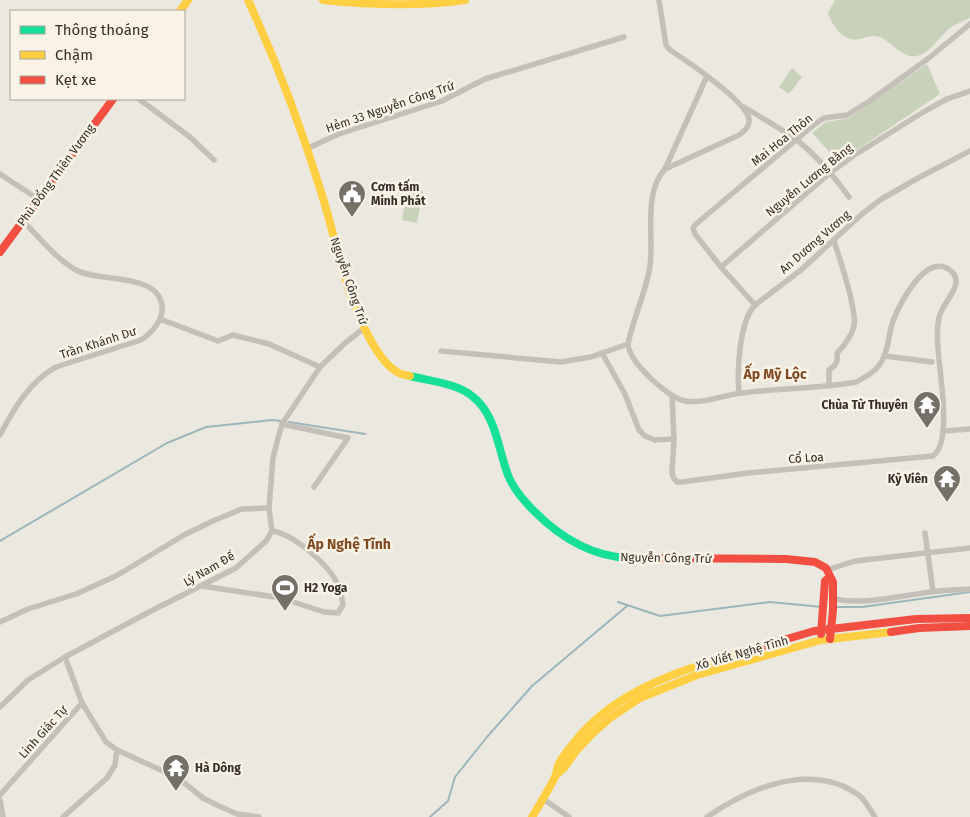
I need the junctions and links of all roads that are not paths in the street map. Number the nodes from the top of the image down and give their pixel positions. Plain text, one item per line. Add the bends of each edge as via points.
1 (248, 0) edge
2 (323, 0) edge
3 (465, 0) edge
4 (658, 0) edge
5 (341, 1) edge
6 (424, 3) edge
7 (970, 24) edge
8 (624, 37) dead end
9 (706, 76) junction
10 (970, 91) edge
11 (111, 100) edge
12 (139, 100) edge
13 (743, 106) junction
14 (796, 140) junction
15 (306, 149) junction
16 (970, 150) edge
17 (214, 160) dead end
18 (665, 169) junction
19 (830, 173) junction
20 (0, 174) edge
21 (849, 197) dead end
22 (38, 199) junction
23 (23, 221) junction
24 (834, 241) junction
25 (0, 252) edge
26 (721, 267) junction
27 (755, 305) junction
28 (160, 319) junction
29 (364, 328) junction
30 (628, 344) junction
31 (441, 351) dead end
32 (602, 353) junction
33 (885, 356) junction
34 (932, 362) dead end
35 (320, 367) junction
36 (829, 386) junction
37 (739, 393) junction
38 (672, 396) junction
39 (282, 424) junction
40 (970, 429) edge
41 (943, 431) junction
42 (0, 435) edge
43 (674, 439) junction
44 (314, 487) dead end
45 (269, 508) junction
46 (272, 530) junction
47 (925, 533) dead end
48 (970, 548) edge
49 (928, 553) junction
50 (828, 574) junction
51 (202, 586) junction
52 (970, 589) edge
53 (933, 591) junction
54 (830, 599) junction
55 (970, 618) edge
56 (0, 622) edge
57 (970, 626) edge
58 (831, 629) junction
59 (822, 630) junction
60 (830, 639) junction
61 (821, 640) junction
62 (65, 657) junction
63 (82, 703) junction
64 (0, 707) edge
65 (117, 750) junction
66 (556, 775) junction
67 (0, 796) edge
68 (542, 798) junction
69 (0, 800) edge
70 (3, 817) edge
71 (63, 817) edge
72 (259, 817) edge
73 (532, 817) edge
74 (569, 817) edge
75 (706, 817) edge
76 (875, 817) edge

1 - 15 main road, Nguyễn Công Trứ via 274,58
2 - 5 main road
3 - 6 main road
4 - 9 street via 666,45
5 - 6 main road via 391,6
7 - 14 street, Mai Hoa Thôn via 868,102 847,115 824,118
8 - 15 street, Hẻm 33 Nguyễn Công Trứ via 485,80 442,101 339,134
9 - 13 street
9 - 18 street
10 - 19 street, Nguyễn Lương Bằng via 926,111
11 - 22 main road, Phù Đổng Thiên Vương
12 - 17 street via 190,136
13 - 14 street
13 - 18 street via 749,124 742,133
14 - 19 street
14 - 26 street, Mai Hoa Thôn via 696,224 695,234
15 - 29 main road, Nguyễn Công Trứ
16 - 24 street, An Dương Vương via 880,200
18 - 30 street via 657,180 652,197 650,267
19 - 21 street
19 - 26 street, Nguyễn Lương Bằng
20 - 22 street
22 - 23 main road, Phù Đổng Thiên Vương
23 - 25 main road, Phù Đổng Thiên Vương
23 - 28 street via 63,262 76,270 95,277 135,281 152,288 161,300
24 - 27 street, An Dương Vương
24 - 36 street via 855,316 847,343 837,353 837,364 829,370
26 - 27 street, Mai Hoa Thôn
27 - 37 street, An Dương Vương via 748,312 745,325
28 - 35 street via 218,341 232,335 268,344
28 - 42 street, Trần Khánh Dư via 142,340 48,371 30,388
29 - 35 street
29 - 50 main road, Nguyễn Công Trứ via 391,368 399,373 462,389 479,400 493,427 510,481 543,521 576,545 622,558 799,559 817,563
30 - 32 street
30 - 38 street via 635,361
31 - 32 street via 558,362
32 - 43 street via 645,436 655,440
33 - 34 street
33 - 36 street, Cổ Loa via 870,375 856,382
33 - 41 street, Cổ Loa via 894,320 908,292 927,269 942,267 950,270 957,282 943,306 938,325
35 - 39 street
36 - 37 street, Cổ Loa
37 - 38 street, Cổ Loa via 698,401 684,401
38 - 43 street, Cổ Loa
39 - 44 street via 348,438
39 - 45 street via 273,457
40 - 41 street
41 - 43 street, Cổ Loa via 940,449 930,456 682,482 677,482 672,472
45 - 46 street
45 - 56 street via 242,510 215,520 116,576
46 - 51 street, Lý Nam Đế via 266,541 236,568
46 - 51 street via 300,543 338,584 342,599 338,613 324,612 280,598
47 - 49 street
48 - 49 street
49 - 50 street via 855,561
49 - 53 street
50 - 54 main road via 833,582
51 - 62 street, Lý Nam Đế
52 - 53 street
53 - 54 street via 848,602
54 - 58 main road
54 - 59 main road
55 - 58 main road, Xô Viết Nghệ Tĩnh via 916,619
57 - 60 main road, Xô Viết Nghệ Tĩnh via 919,628
58 - 59 main road, Xô Viết Nghệ Tĩnh
58 - 60 main road
59 - 61 main road
59 - 66 main road, Xô Viết Nghệ Tĩnh via 695,666 638,690 591,724 558,765
60 - 61 main road, Xô Viết Nghệ Tĩnh
61 - 66 main road, Xô Viết Nghệ Tĩnh via 697,675 640,698 593,732
62 - 63 street
62 - 64 street, Lý Nam Đế via 28,680
63 - 65 street via 106,742
63 - 67 street, Linh Giác Tự
65 - 71 street via 115,765 107,778
65 - 72 street via 166,771 203,798 224,808
66 - 68 main road, Xô Viết Nghệ Tĩnh
68 - 73 main road, Xô Viết Nghệ Tĩnh
68 - 74 street
69 - 70 street
75 - 76 street via 754,791 781,782 806,779 830,781 846,788 861,797

